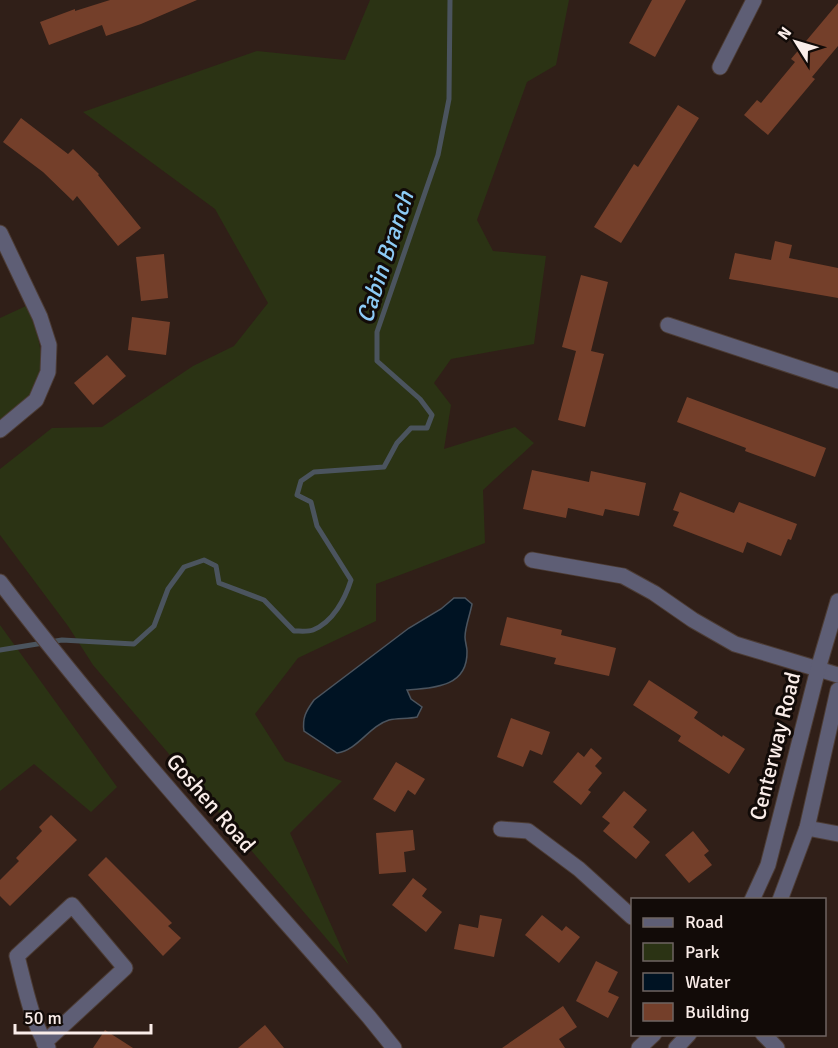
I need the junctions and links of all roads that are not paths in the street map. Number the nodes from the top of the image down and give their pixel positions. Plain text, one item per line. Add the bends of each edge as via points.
1 (754, 0) edge
2 (720, 67) dead end
3 (0, 233) edge
4 (668, 326) dead end
5 (838, 381) edge
6 (0, 430) edge
7 (532, 560) dead end
8 (0, 582) edge
9 (838, 601) edge
10 (818, 669) junction
11 (838, 675) edge
12 (838, 690) edge
13 (807, 828) junction
14 (501, 829) dead end
15 (838, 834) edge
16 (753, 898) edge
17 (781, 898) edge
18 (631, 915) edge
19 (653, 1036) edge
20 (688, 1036) edge
21 (764, 1036) edge
22 (46, 1045) edge
23 (394, 1048) edge
24 (639, 1048) edge
25 (676, 1048) edge
26 (777, 1048) edge

1 - 2 street
3 - 6 street via 49,345 48,372 36,399
4 - 5 street
7 - 10 street via 623,576 735,644
8 - 23 street, Goshen Road via 169,790
9 - 10 street, Centerway Road
10 - 11 street
10 - 16 street, Centerway Road via 768,865
12 - 13 street
13 - 15 street
13 - 17 street
14 - 18 street via 528,831
19 - 24 street
20 - 25 street
21 - 26 street
22 - 22 street via 33,1018 17,956 72,905 125,968

